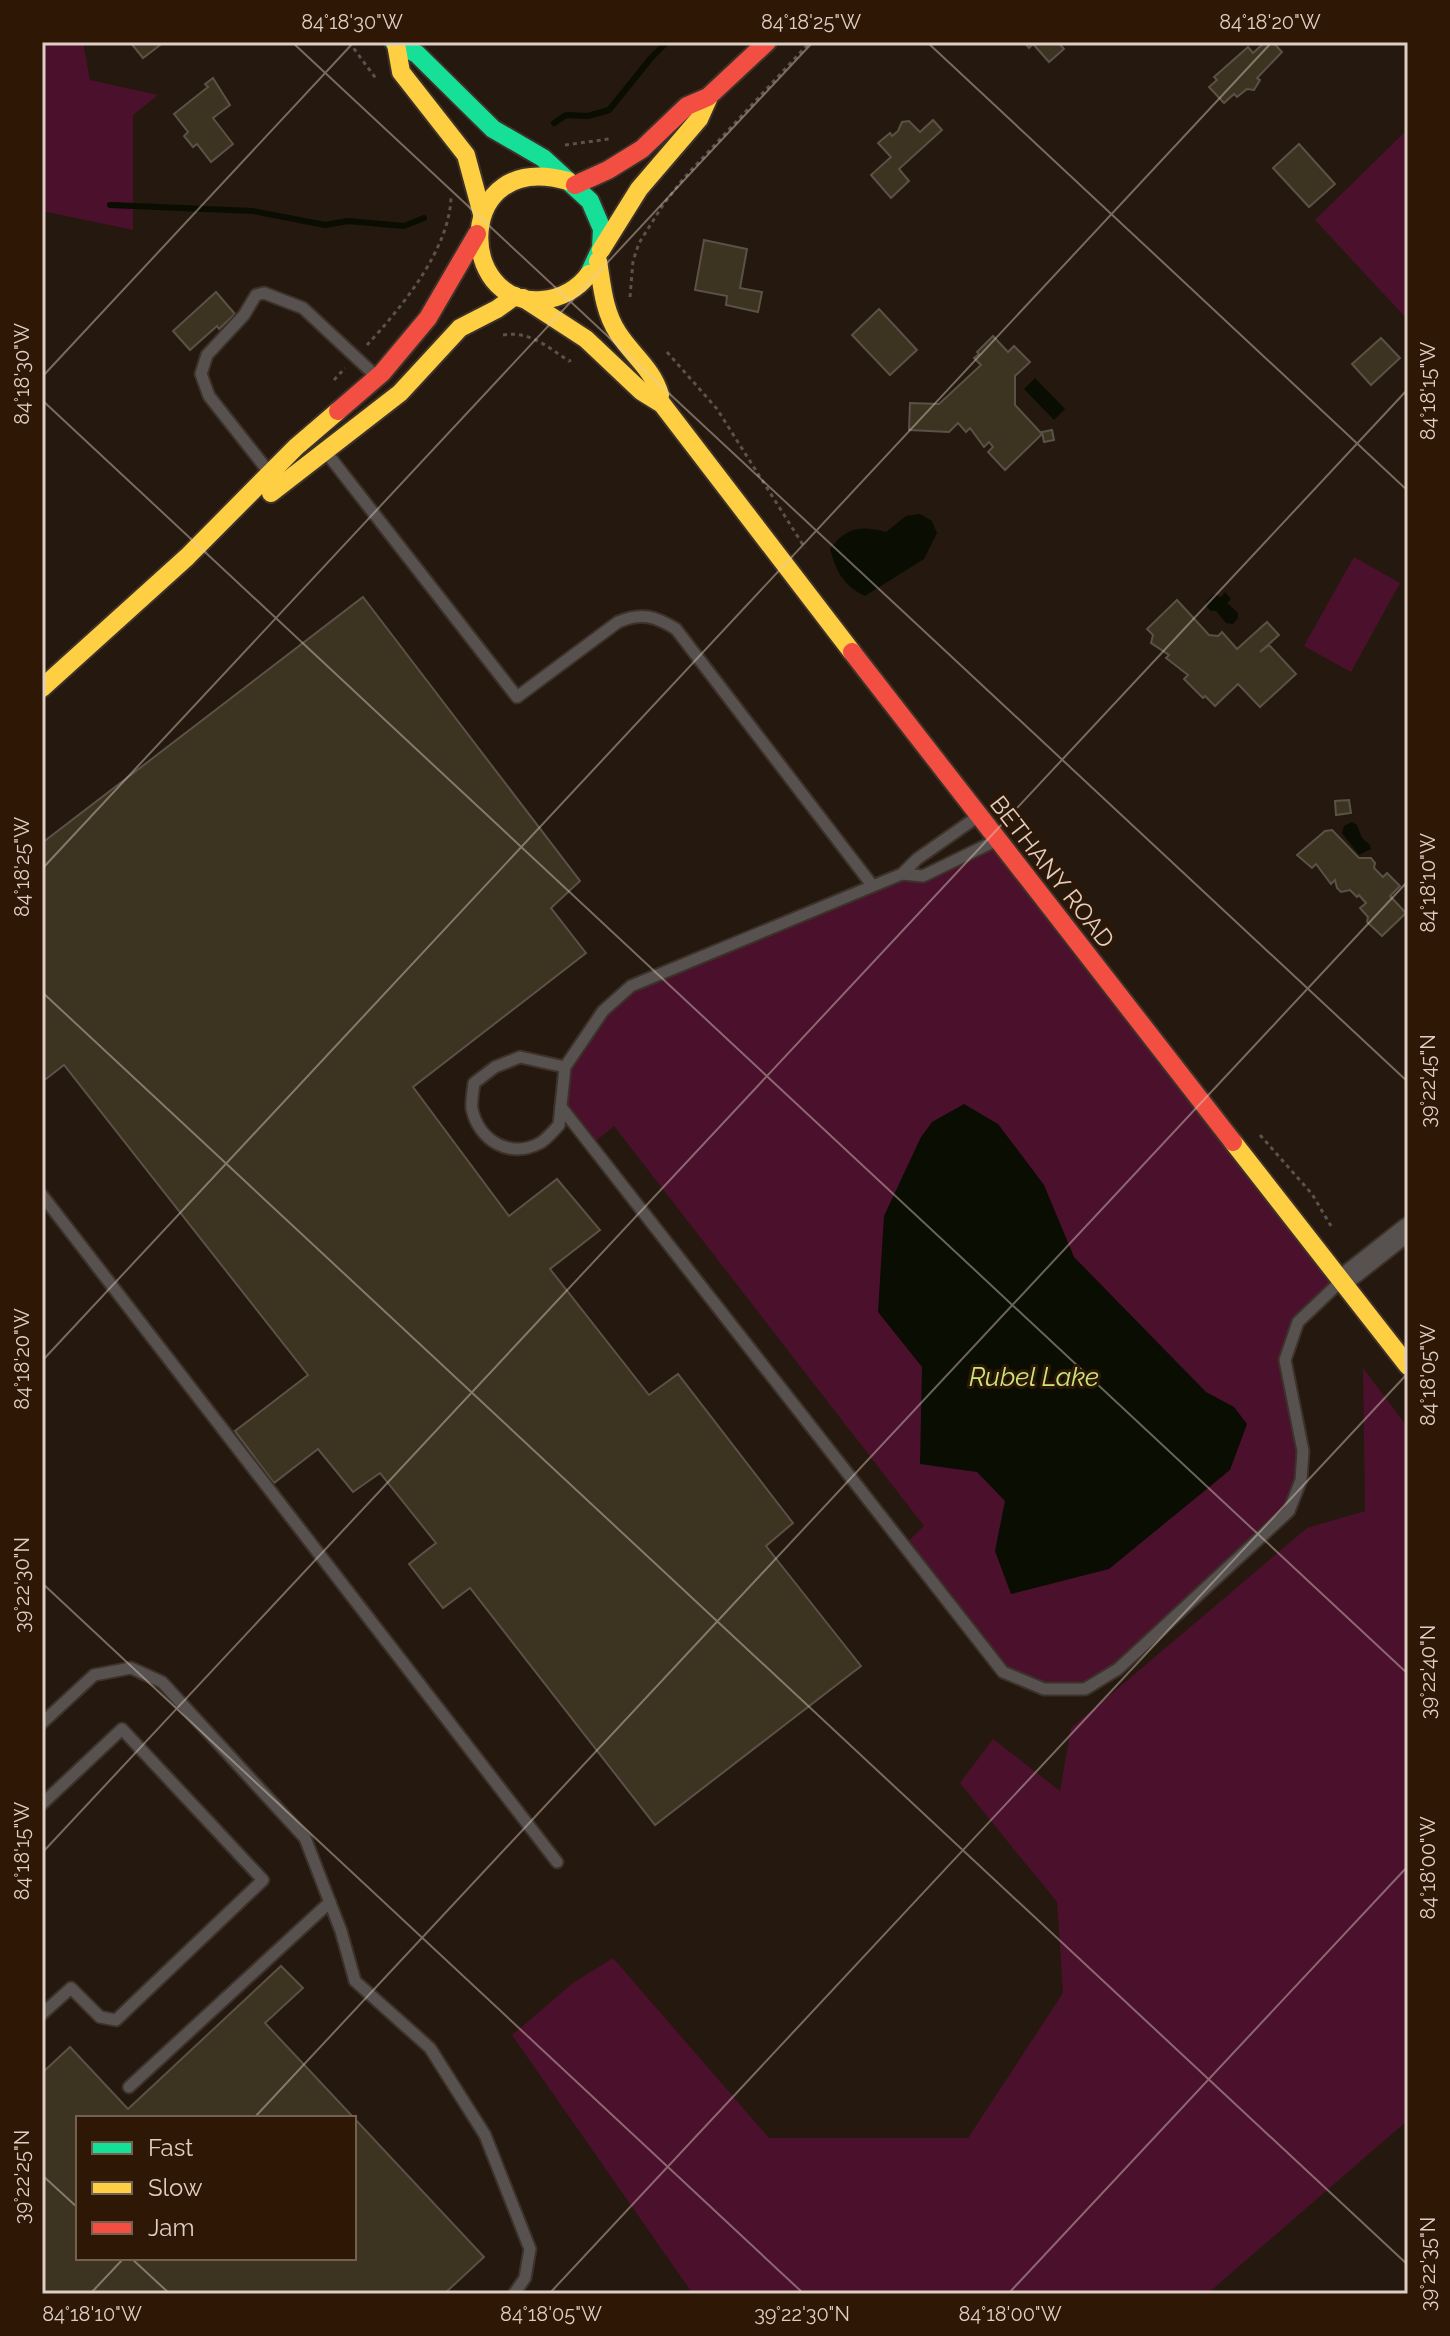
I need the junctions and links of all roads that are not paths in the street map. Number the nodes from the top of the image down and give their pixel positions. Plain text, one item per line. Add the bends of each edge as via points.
1 (767, 42) edge
2 (395, 43) edge
3 (708, 97) junction
4 (572, 183) junction
5 (482, 214) junction
6 (477, 234) junction
7 (600, 256) junction
8 (519, 297) junction
9 (377, 378) junction
10 (662, 404) junction
11 (310, 435) junction
12 (326, 452) junction
13 (270, 473) junction
14 (187, 557) junction
15 (42, 688) edge
16 (978, 817) junction
17 (997, 841) junction
18 (902, 874) junction
19 (872, 885) junction
20 (565, 1067) junction
21 (561, 1107) junction
22 (42, 1195) edge
23 (1408, 1229) edge
24 (1342, 1281) junction
25 (1408, 1366) edge
26 (42, 1723) edge
27 (42, 1804) edge
28 (557, 1862) dead end
29 (330, 1902) junction
30 (42, 2014) edge
31 (129, 2087) dead end
32 (514, 2294) edge

1 - 3 main road
2 - 4 main road via 418,53 496,132 549,162
2 - 5 main road via 401,72 466,155
3 - 4 main road via 687,106 642,149 608,170
3 - 7 main road via 699,119 639,189
4 - 5 main road via 548,175 528,176 493,196
4 - 7 main road via 596,210 602,230
5 - 6 main road
6 - 8 main road via 489,274
6 - 9 main road via 428,318
7 - 8 main road via 582,285 564,296
7 - 10 main road, BETHANY ROAD via 612,322 657,379
8 - 10 main road, BETHANY ROAD via 586,339
8 - 12 main road via 460,328 400,393
9 - 11 main road
9 - 13 lane via 303,308 260,292 207,355 201,374 209,396
10 - 16 main road, BETHANY ROAD
11 - 12 lane
11 - 13 main road
12 - 14 main road
12 - 19 lane via 517,697 618,622 635,615 656,617 676,629
13 - 14 main road
14 - 15 main road
16 - 17 main road, BETHANY ROAD
16 - 18 lane
17 - 18 lane via 923,876
17 - 24 main road, BETHANY ROAD
18 - 19 lane
19 - 20 lane via 631,986 603,1011
20 - 21 lane
20 - 21 lane via 520,1057 495,1067 474,1083 471,1105 478,1127 495,1145 518,1151 541,1142 559,1125
21 - 24 lane via 1003,1672 1044,1689 1085,1689 1118,1669 1289,1511 1301,1480 1303,1451 1285,1360 1298,1322
22 - 28 lane
23 - 24 street
24 - 25 main road, BETHANY ROAD
26 - 29 lane via 94,1675 131,1668 162,1682 305,1838
27 - 30 lane via 122,1729 263,1880 116,2020 100,2017 71,1988
29 - 31 lane
29 - 32 lane via 355,1981 430,2048 485,2135 530,2249 525,2278

